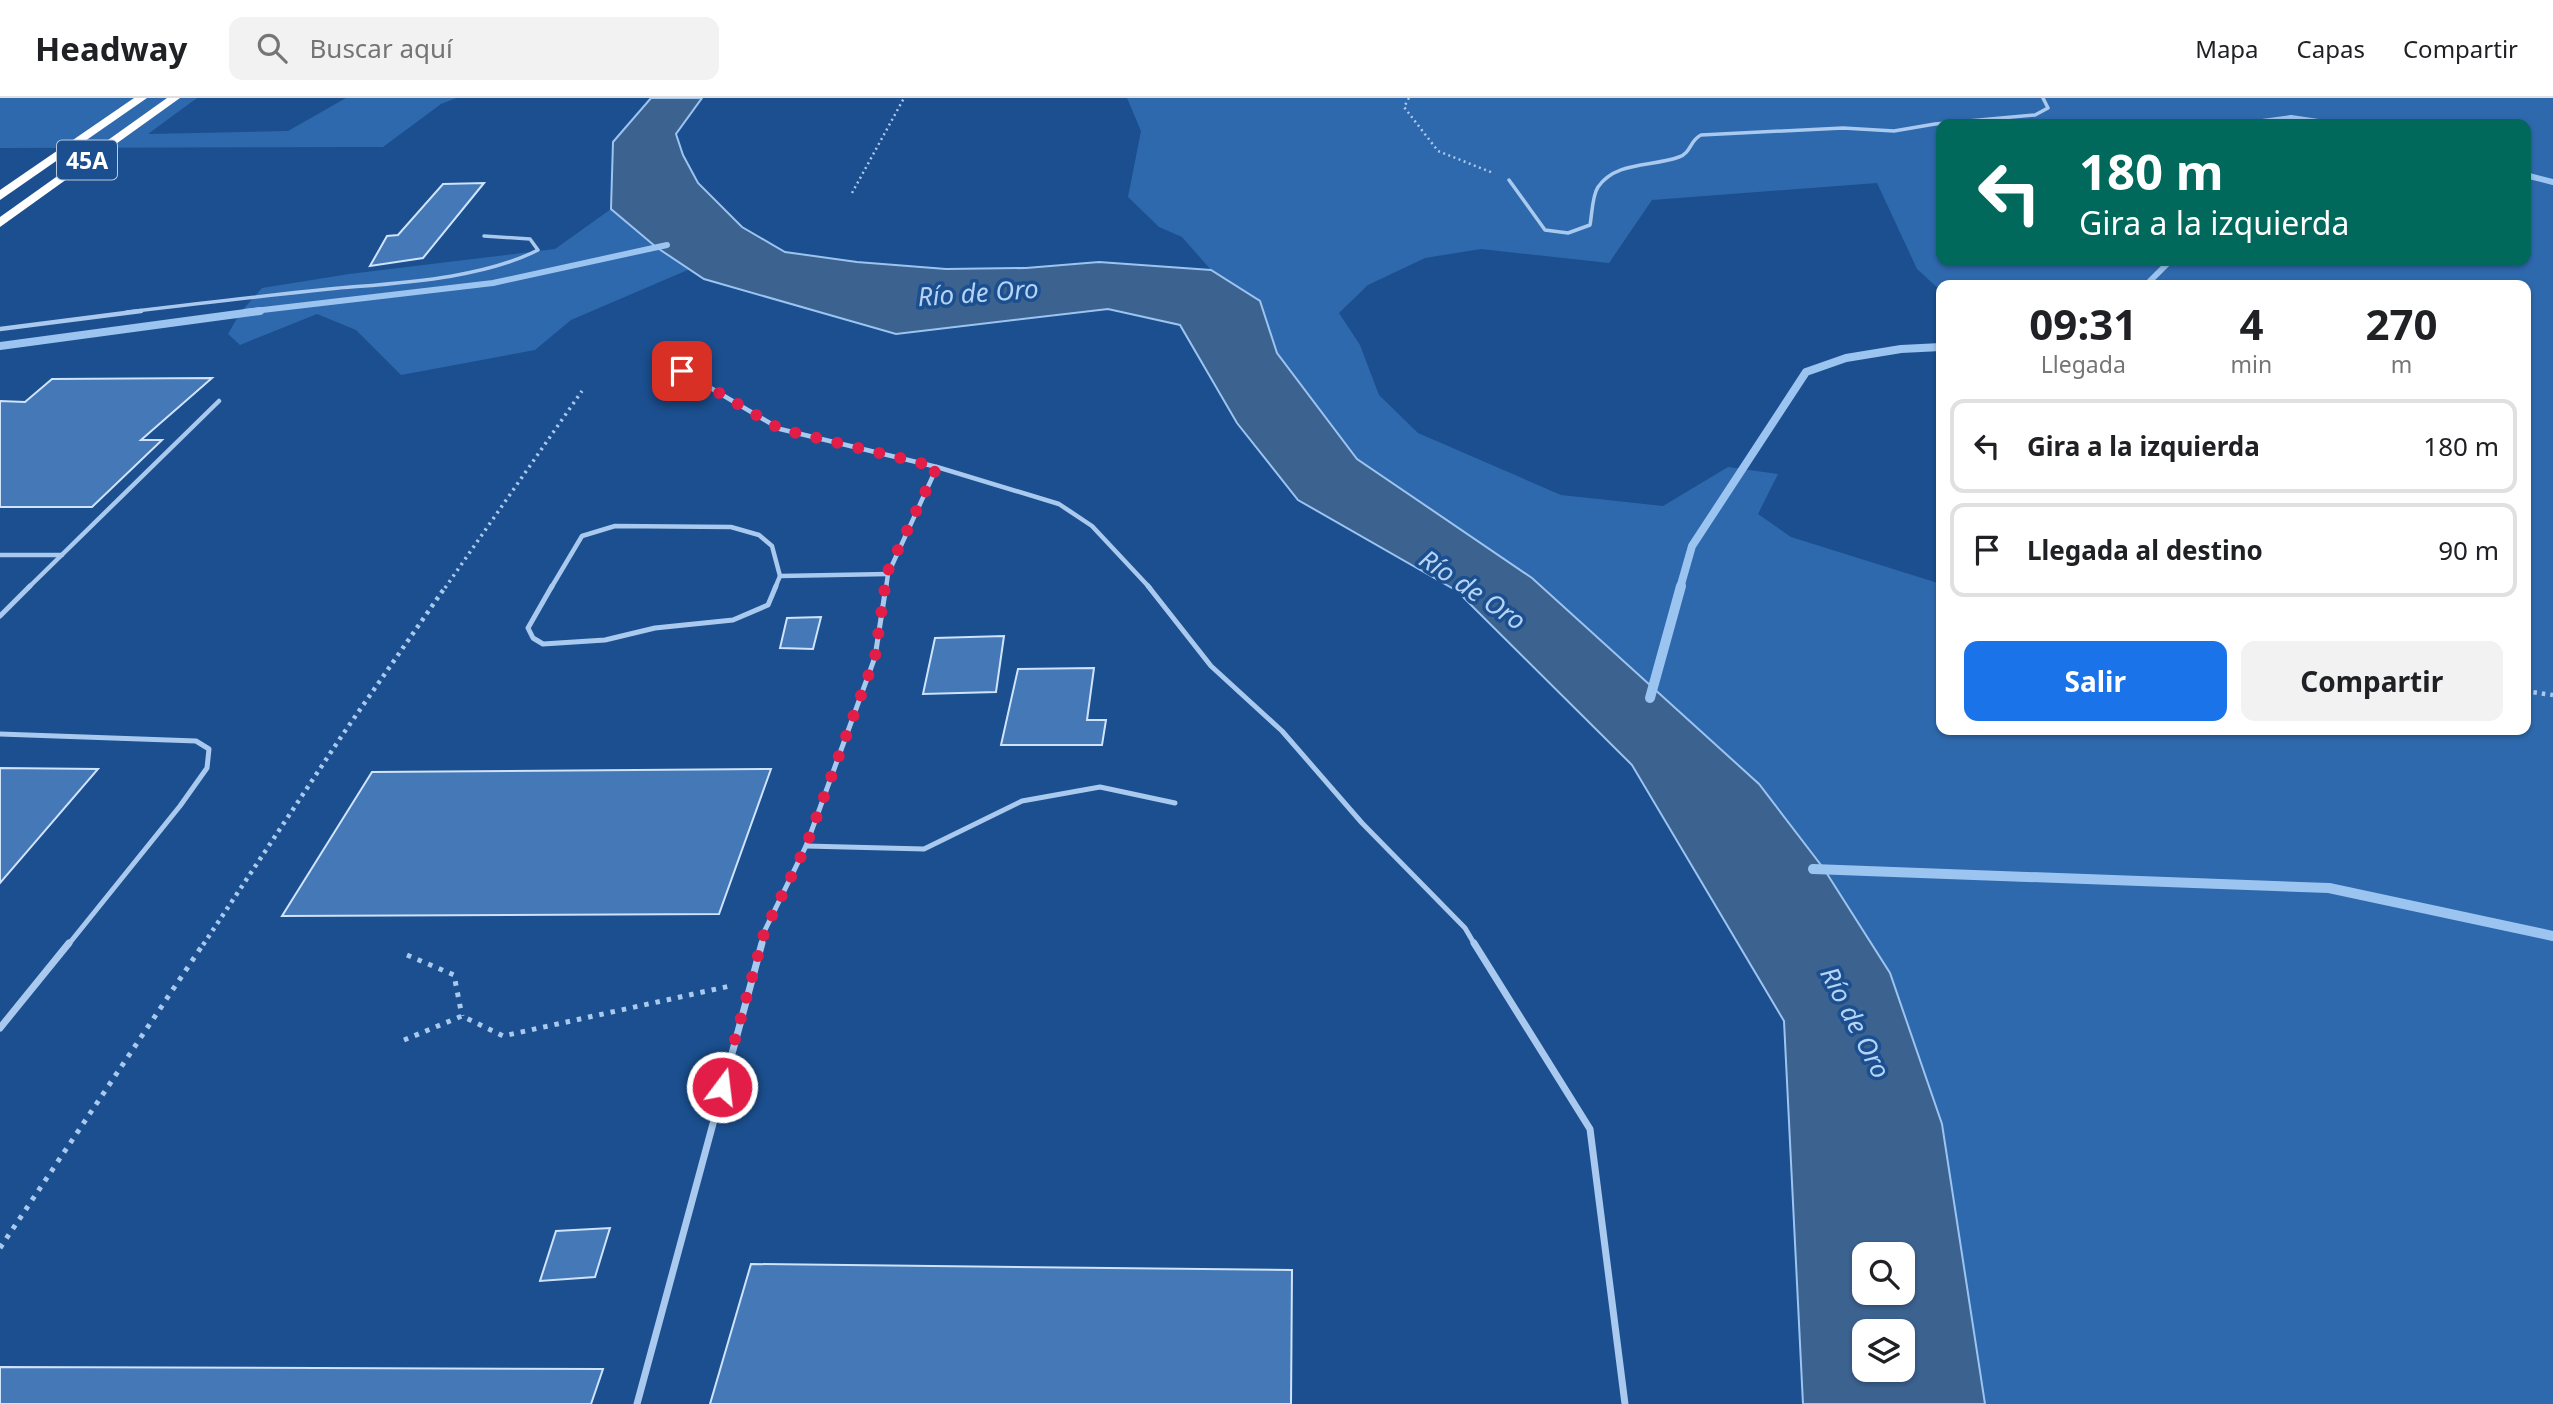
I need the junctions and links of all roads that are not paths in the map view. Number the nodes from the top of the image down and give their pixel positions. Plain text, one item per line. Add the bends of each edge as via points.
1 (141, 98) edge
2 (174, 98) edge
3 (2043, 98) edge
4 (2000, 119) edge
5 (1936, 124) edge
6 (1509, 180) road end
7 (0, 196) edge
8 (0, 223) edge
9 (484, 236) dead end
10 (0, 329) edge
11 (682, 371) dead end
12 (219, 401) dead end
13 (937, 467) junction
14 (0, 555) edge
15 (62, 555) junction
16 (887, 573) junction
17 (780, 576) junction
18 (0, 616) edge
19 (0, 734) edge
20 (1175, 803) dead end
21 (806, 846) junction
22 (0, 1028) edge
23 (637, 1404) edge
24 (1625, 1404) edge

1 - 7 highway, 45A
2 - 8 highway, 45A
3 - 4 lane via 2048,108 2035,115
5 - 6 lane via 1894,131 1843,128 1701,135 1680,157 1619,169 1597,188 1590,225 1564,234 1545,230
9 - 10 lane via 530,239 538,250 520,259 432,279 237,298
11 - 13 lane via 780,429
12 - 15 lane
13 - 16 lane
13 - 24 lane via 1059,504 1092,526 1140,576 1212,666 1282,731 1465,928 1590,1129
14 - 15 lane
15 - 18 lane
16 - 17 lane
16 - 21 lane via 875,657
17 - 17 lane via 768,605 733,620 655,628 605,640 543,644 528,628 582,536 615,526 731,527 759,535 772,546
19 - 22 lane via 196,741 209,749 207,768 180,806
20 - 21 lane via 1100,787 1022,801 924,849
21 - 23 lane via 765,930

